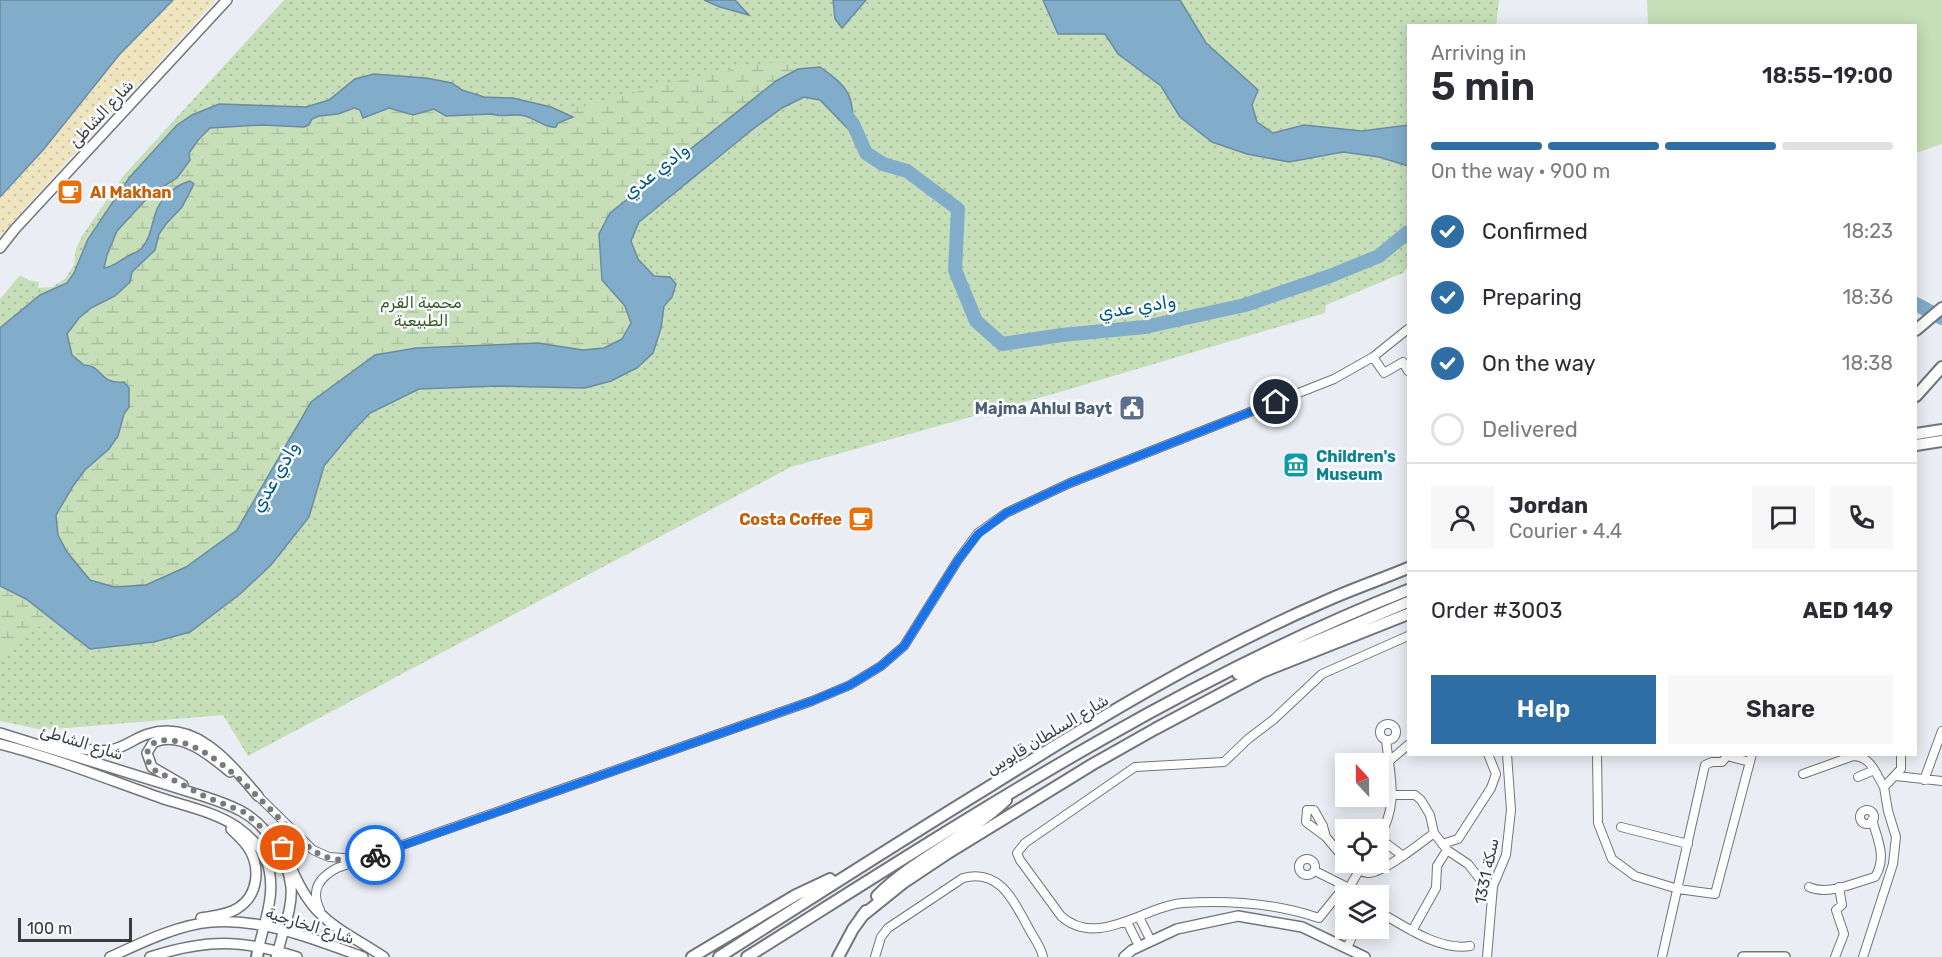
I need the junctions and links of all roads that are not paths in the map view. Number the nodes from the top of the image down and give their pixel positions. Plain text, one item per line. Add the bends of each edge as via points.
1 (227, 0) edge
2 (0, 248) edge
3 (1942, 308) edge
4 (1917, 329) edge
5 (1407, 330) edge
6 (1373, 357) junction
7 (1942, 367) edge
8 (1407, 369) edge
9 (1917, 395) edge
10 (1942, 430) edge
11 (1917, 434) edge
12 (1942, 441) edge
13 (1917, 445) edge
14 (1407, 568) edge
15 (1407, 590) edge
16 (1407, 602) edge
17 (1407, 614) edge
18 (1407, 636) edge
19 (1160, 706) junction
20 (1942, 731) edge
21 (0, 733) edge
22 (22, 739) junction
23 (1386, 740) dead end
24 (0, 744) edge
25 (1407, 746) edge
26 (1387, 753) edge
27 (1489, 756) edge
28 (1507, 756) edge
29 (1598, 756) edge
30 (1901, 756) edge
31 (1751, 758) edge
32 (1389, 761) edge
33 (1389, 768) edge
34 (1874, 771) junction
35 (1803, 774) dead end
36 (1896, 776) junction
37 (1858, 777) dead end
38 (1924, 780) junction
39 (1942, 781) edge
40 (1022, 784) junction
41 (1884, 787) junction
42 (1394, 795) junction
43 (258, 796) junction
44 (206, 797) junction
45 (220, 818) junction
46 (1388, 819) edge
47 (1872, 820) dead end
48 (1622, 827) dead end
49 (266, 831) junction
50 (1434, 834) junction
51 (1326, 837) dead end
52 (1688, 844) junction
53 (1389, 846) edge
54 (1445, 847) junction
55 (1335, 848) edge
56 (1403, 856) junction
57 (365, 859) junction
58 (1389, 863) edge
59 (863, 864) junction
60 (1315, 871) dead end
61 (1343, 885) edge
62 (1493, 886) junction
63 (1809, 887) dead end
64 (1839, 887) junction
65 (1678, 889) junction
66 (1335, 900) edge
67 (862, 916) junction
68 (1139, 917) junction
69 (1389, 917) edge
70 (1127, 922) junction
71 (264, 925) junction
72 (337, 928) junction
73 (283, 930) junction
74 (1412, 931) junction
75 (163, 935) junction
76 (1351, 939) edge
77 (1151, 941) junction
78 (1139, 946) junction
79 (1470, 946) dead end
80 (1347, 948) junction
81 (258, 952) edge
82 (278, 954) edge
83 (110, 957) edge
84 (150, 957) edge
85 (297, 957) edge
86 (363, 957) edge
87 (384, 957) edge
88 (692, 957) edge
89 (718, 957) edge
90 (747, 957) edge
91 (838, 957) edge
92 (875, 957) edge
93 (1043, 957) edge
94 (1124, 957) edge
95 (1365, 957) edge
96 (1487, 957) edge
97 (1662, 957) edge
98 (1743, 957) edge
99 (1785, 957) edge
100 (1835, 957) edge
101 (1863, 957) edge

1 - 2 main road, شارع الشاطئ
3 - 4 highway
5 - 6 street
6 - 8 street via 1384,372 1403,362
6 - 57 street via 1334,379 1070,483 1006,513 978,534 958,560 904,646 850,685
7 - 9 highway
10 - 11 highway
12 - 13 highway
14 - 59 highway, شارع السلطان قابوس via 1264,630 1169,680 1065,739
15 - 19 highway, شارع السلطان قابوس via 1274,648
16 - 19 highway
17 - 67 highway via 1262,672 1145,735 948,854
18 - 70 street via 1322,674 1224,762 1135,767 1019,849 1020,860 1067,921 1097,928
19 - 40 highway, شارع السلطان قابوس
20 - 38 street
21 - 22 main road, شارع الشاطئ
22 - 43 main road via 109,750 159,731 188,734 221,755
22 - 44 main road, شارع الشاطئ
23 - 26 street
24 - 45 main road, شارع الشاطئ
25 - 32 street
27 - 54 street via 1496,774 1491,788 1458,839
28 - 62 street, سكة 1331 via 1510,810 1506,855
29 - 65 street via 1598,824 1612,859 1635,876
30 - 36 street via 1901,769
31 - 52 street via 1727,756 1722,762 1705,765
31 - 65 street via 1715,894
33 - 42 street
34 - 35 street via 1865,758 1853,756
34 - 37 street
34 - 41 street
36 - 38 street
36 - 41 street
38 - 39 street
40 - 67 highway via 988,817 890,883
40 - 90 highway, شارع السلطان قابوس
41 - 101 street via 1896,837 1894,855
42 - 46 street
42 - 50 street via 1415,795 1421,800 1430,815
43 - 44 main road via 215,759 188,744 168,740 149,747 147,758 152,767
43 - 57 street via 313,850 328,857
44 - 49 main road, شارع الشاطئ via 244,812
45 - 71 main road, شارع الشاطئ via 242,831 264,855 272,882
45 - 75 main road via 248,847 255,861 256,877 250,898 236,910 196,919
47 - 64 street via 1882,855 1879,872 1875,877
48 - 52 street
49 - 72 main road via 283,848 310,905
49 - 73 main road, شارع الشاطئ via 279,850 291,887
50 - 54 street
50 - 56 street
51 - 55 street
52 - 65 street
53 - 56 street
54 - 62 street via 1468,864 1483,883
54 - 74 street via 1437,866 1436,888
56 - 58 street
57 - 72 street via 331,871 318,884 317,904
59 - 88 highway via 796,895
59 - 89 highway, شارع السلطان قابوس
60 - 61 street
62 - 96 street, سكة 1331
63 - 64 street via 1817,891
64 - 100 street via 1842,905 1836,910 1844,934
65 - 97 street
66 - 68 street via 1319,918 1259,903 1223,902 1162,906
67 - 91 highway
68 - 70 street
68 - 77 street
69 - 74 street
70 - 78 street
71 - 73 main road, شارع الخارجية
71 - 75 main road, شارع الخارجية via 209,922
71 - 81 main road, شارع الشاطئ
72 - 87 main road
73 - 82 main road, شارع الشاطئ
73 - 86 main road, شارع الخارجية
74 - 79 street via 1459,947
75 - 83 main road, شارع الخارجية
76 - 80 street
77 - 78 main road
77 - 80 main road via 1177,929 1238,916 1302,927
78 - 94 main road
80 - 95 main road
81 - 82 main road, شارع الخارجية
81 - 84 main road, شارع الخارجية via 230,943 206,944
82 - 85 main road, شارع الخارجية
92 - 93 street via 888,928 970,876 988,879 1006,889
98 - 99 main road

